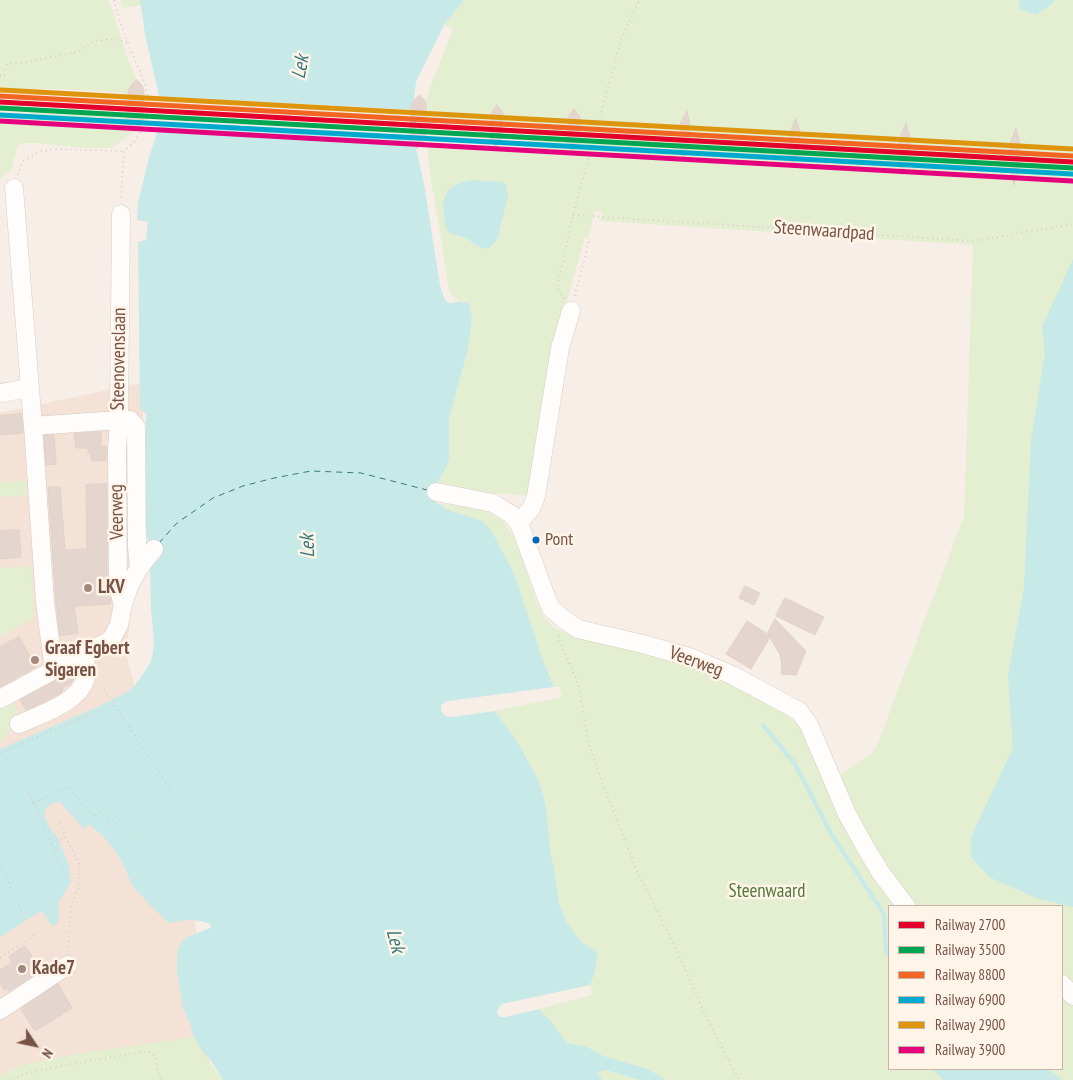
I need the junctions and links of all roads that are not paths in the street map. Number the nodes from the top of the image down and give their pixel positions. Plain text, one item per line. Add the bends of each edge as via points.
1 (14, 188) road end
2 (120, 214) road end
3 (571, 311) road end
4 (30, 388) junction
5 (0, 393) edge
6 (119, 420) junction
7 (33, 426) junction
8 (436, 492) dead end
9 (519, 523) junction
10 (154, 549) dead end
11 (139, 568) junction
12 (123, 604) junction
13 (85, 653) junction
14 (54, 670) junction
15 (0, 699) edge
16 (19, 724) dead end
17 (905, 905) edge
18 (68, 965) road end
19 (1063, 985) edge
20 (1073, 996) edge
21 (0, 1010) edge

1 - 4 street
2 - 6 street, Steenovenslaan
3 - 9 street via 560,348 536,496
4 - 5 street
4 - 7 street
6 - 7 street, Steenovenslaan
6 - 11 street via 130,420 136,428
6 - 12 street, Veerweg via 118,588
7 - 14 street via 45,602
8 - 9 street, Veerweg via 493,503 512,514
9 - 17 street, Veerweg via 551,608 578,629 692,658 732,675 799,711 809,725 847,814 881,873
10 - 11 street, Veerweg
11 - 12 street, Veerweg
12 - 13 street, Veerweg via 119,625 111,640
13 - 14 street, Veerweg
13 - 16 street via 86,676 78,692 66,702
14 - 15 street, Veerweg
18 - 21 street
19 - 20 street

